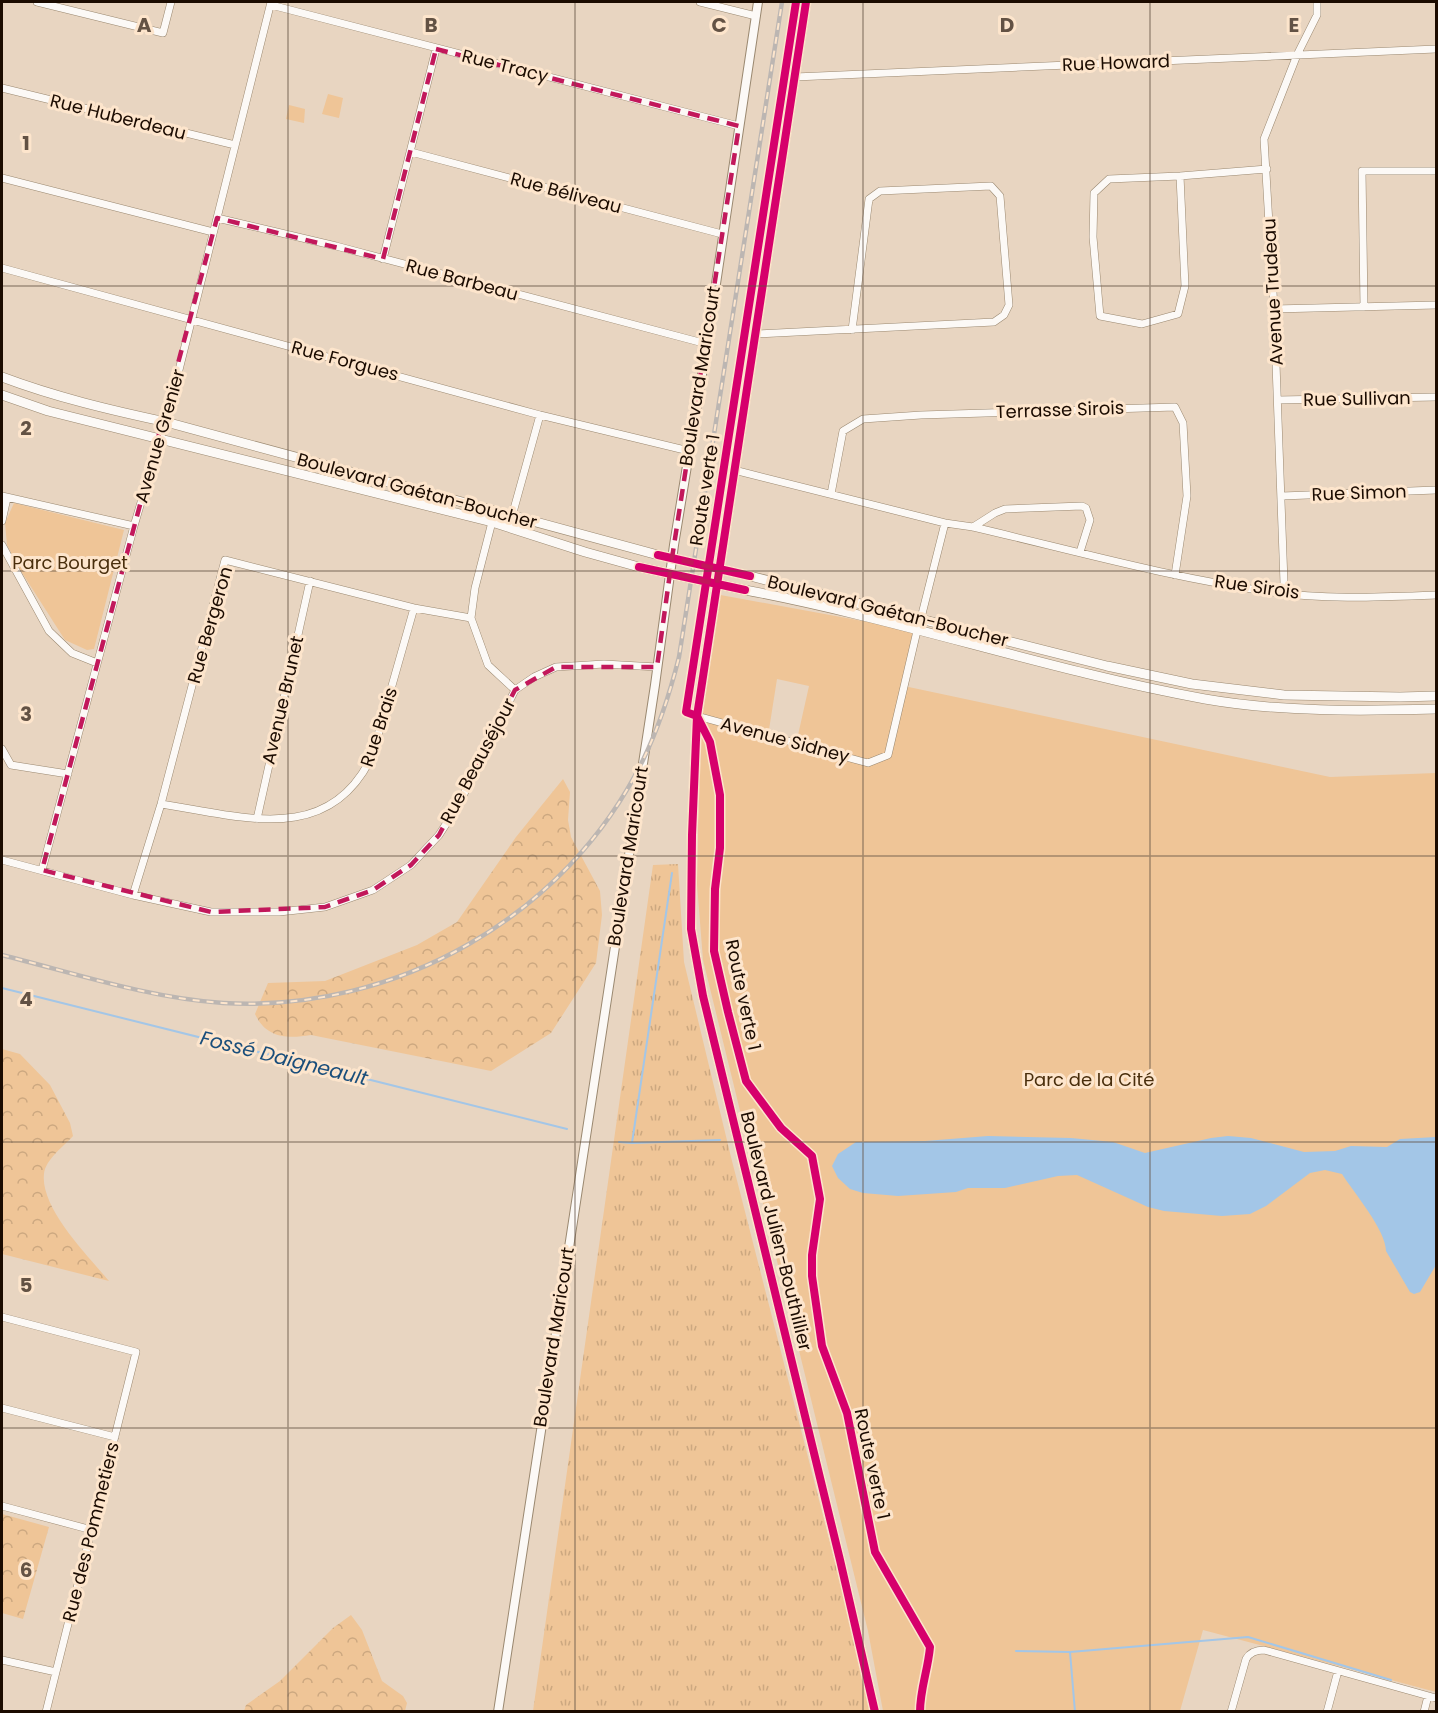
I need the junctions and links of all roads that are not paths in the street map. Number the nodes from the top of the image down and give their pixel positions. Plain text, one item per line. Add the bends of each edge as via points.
1 (37, 2) edge
2 (171, 2) edge
3 (700, 2) edge
4 (758, 2) edge
5 (806, 2) edge
6 (1317, 2) edge
7 (271, 3) edge
8 (756, 16) junction
9 (436, 49) junction
10 (1437, 49) edge
11 (1297, 55) junction
12 (795, 76) junction
13 (2, 88) edge
14 (739, 126) junction
15 (236, 145) junction
16 (411, 152) junction
17 (1267, 169) junction
18 (1437, 171) edge
19 (1180, 176) junction
20 (2, 178) edge
21 (217, 218) junction
22 (213, 232) junction
23 (722, 234) junction
24 (383, 259) junction
25 (2, 268) edge
26 (1437, 305) edge
27 (1364, 307) junction
28 (1274, 309) junction
29 (191, 319) junction
30 (852, 330) junction
31 (755, 334) junction
32 (707, 344) junction
33 (2, 377) edge
34 (2, 395) edge
35 (1437, 397) edge
36 (1278, 400) junction
37 (540, 415) junction
38 (166, 422) junction
39 (159, 438) junction
40 (689, 451) junction
41 (734, 470) junction
42 (1437, 490) edge
43 (831, 494) junction
44 (1282, 496) junction
45 (4, 497) edge
46 (512, 516) junction
47 (2, 521) edge
48 (492, 522) junction
49 (945, 523) junction
50 (134, 526) junction
51 (973, 527) junction
52 (2, 545) edge
53 (1080, 552) junction
54 (1175, 574) junction
55 (310, 581) junction
56 (1280, 592) junction
57 (1437, 596) edge
58 (414, 608) junction
59 (471, 618) junction
60 (921, 618) junction
61 (917, 631) junction
62 (97, 663) junction
63 (657, 667) junction
64 (515, 690) junction
65 (1437, 696) edge
66 (1437, 709) edge
67 (697, 716) junction
68 (2, 749) edge
69 (68, 774) junction
70 (161, 804) junction
71 (256, 819) junction
72 (2, 860) edge
73 (42, 870) junction
74 (133, 895) junction
75 (2, 1317) edge
76 (2, 1408) edge
77 (115, 1437) junction
78 (2, 1506) edge
79 (92, 1530) junction
80 (2, 1660) edge
81 (1338, 1671) junction
82 (56, 1672) junction
83 (1428, 1696) junction
84 (1437, 1698) edge
85 (46, 1712) edge
86 (498, 1712) edge
87 (875, 1712) edge
88 (1231, 1712) edge
89 (1327, 1712) edge
90 (1424, 1712) edge

1 - 2 street via 163,33
3 - 8 street
4 - 8 street, Boulevard Maricourt
5 - 12 street, Boulevard Julien-Bouthillier
6 - 11 street, Avenue Trudeau via 1317,15
7 - 9 street, Rue Tracy
7 - 15 street, Avenue Grenier
8 - 14 street, Boulevard Maricourt
9 - 14 street, Rue Tracy
9 - 16 street
10 - 11 street, Rue Howard
11 - 12 street, Rue Howard
11 - 17 street, Avenue Trudeau via 1264,139
12 - 31 street, Boulevard Julien-Bouthillier
13 - 15 street, Rue Huberdeau
14 - 23 street, Boulevard Maricourt
15 - 21 street, Avenue Grenier
16 - 23 street, Rue Béliveau
16 - 24 street
17 - 19 street
17 - 28 street, Avenue Trudeau
18 - 27 street via 1362,171
19 - 19 street via 1109,179 1094,193 1093,237 1100,316 1142,324 1178,314 1185,286
20 - 22 street
21 - 22 street, Avenue Grenier
21 - 24 street, Rue Barbeau
22 - 29 street, Avenue Grenier
23 - 32 street, Boulevard Maricourt
24 - 32 street, Rue Barbeau
25 - 29 street, Rue Forgues
26 - 27 street
27 - 28 street
28 - 36 street, Avenue Trudeau
29 - 37 street, Rue Forgues
29 - 38 street, Avenue Grenier
30 - 30 street via 994,322 1004,315 1009,305 1000,196 991,186 879,190 869,199
30 - 31 street
31 - 41 street, Boulevard Julien-Bouthillier
32 - 40 street, Boulevard Maricourt
33 - 38 main road, Boulevard Gaétan-Boucher via 41,392
34 - 39 main road, Boulevard Gaétan-Boucher via 48,411
35 - 36 street, Rue Sullivan
36 - 44 street, Avenue Trudeau
37 - 40 street, Rue Forgues
37 - 46 street
38 - 39 street, Avenue Grenier
38 - 46 main road, Boulevard Gaétan-Boucher
39 - 48 main road, Boulevard Gaétan-Boucher
39 - 50 street, Avenue Grenier
40 - 63 street, Boulevard Maricourt
41 - 43 street, Rue Sirois
41 - 67 street, Boulevard Julien-Bouthillier
42 - 44 street, Rue Simon
43 - 49 street, Rue Sirois
43 - 54 street, Terrasse Sirois via 843,431 863,418 1175,407 1183,423 1187,496
44 - 56 street, Avenue Trudeau via 1284,583
45 - 47 street
45 - 50 street
46 - 60 main road, Boulevard Gaétan-Boucher, bridge
48 - 59 street
48 - 61 main road, Boulevard Gaétan-Boucher, bridge via 639,567
49 - 51 street, Rue Sirois
49 - 60 street
50 - 62 street, Avenue Grenier
51 - 53 street, Rue Sirois
51 - 53 street via 1005,509 1082,506 1090,520
52 - 62 street via 49,631 72,653
53 - 54 street, Rue Sirois
54 - 56 street, Rue Sirois
55 - 58 street, Rue Bergeron
55 - 70 street, Rue Bergeron via 225,560
55 - 71 street, Avenue Brunet
56 - 57 street, Rue Sirois via 1350,597
58 - 59 street, Rue Bergeron
58 - 71 street, Rue Brais via 364,774 332,806 284,819
59 - 64 street via 488,665
60 - 65 main road, Boulevard Gaétan-Boucher via 1107,666 1215,687 1284,694
61 - 66 main road, Boulevard Gaétan-Boucher via 1206,699 1280,707
61 - 67 street, Avenue Sidney via 888,755 868,763
62 - 69 street, Avenue Grenier
63 - 64 street, Rue Beauséjour via 556,667
63 - 86 street, Boulevard Maricourt
64 - 74 street, Rue Beauséjour via 459,804 439,835 411,865 373,890 325,907 279,912 211,912
67 - 87 street, Boulevard Julien-Bouthillier via 692,929 703,996
68 - 69 street via 11,765
69 - 73 street, Avenue Grenier
70 - 71 street, Rue Brais
70 - 74 street, Rue Bergeron
72 - 73 street, Rue Beauséjour
73 - 74 street, Rue Beauséjour
75 - 77 street, Rue des Pommetiers via 136,1352
76 - 77 street
77 - 79 street, Rue des Pommetiers
78 - 79 street
79 - 82 street, Rue des Pommetiers
80 - 82 street
81 - 83 street
81 - 88 street via 1257,1650 1248,1655
81 - 89 street
82 - 85 street, Rue des Pommetiers
83 - 84 street
83 - 90 street

